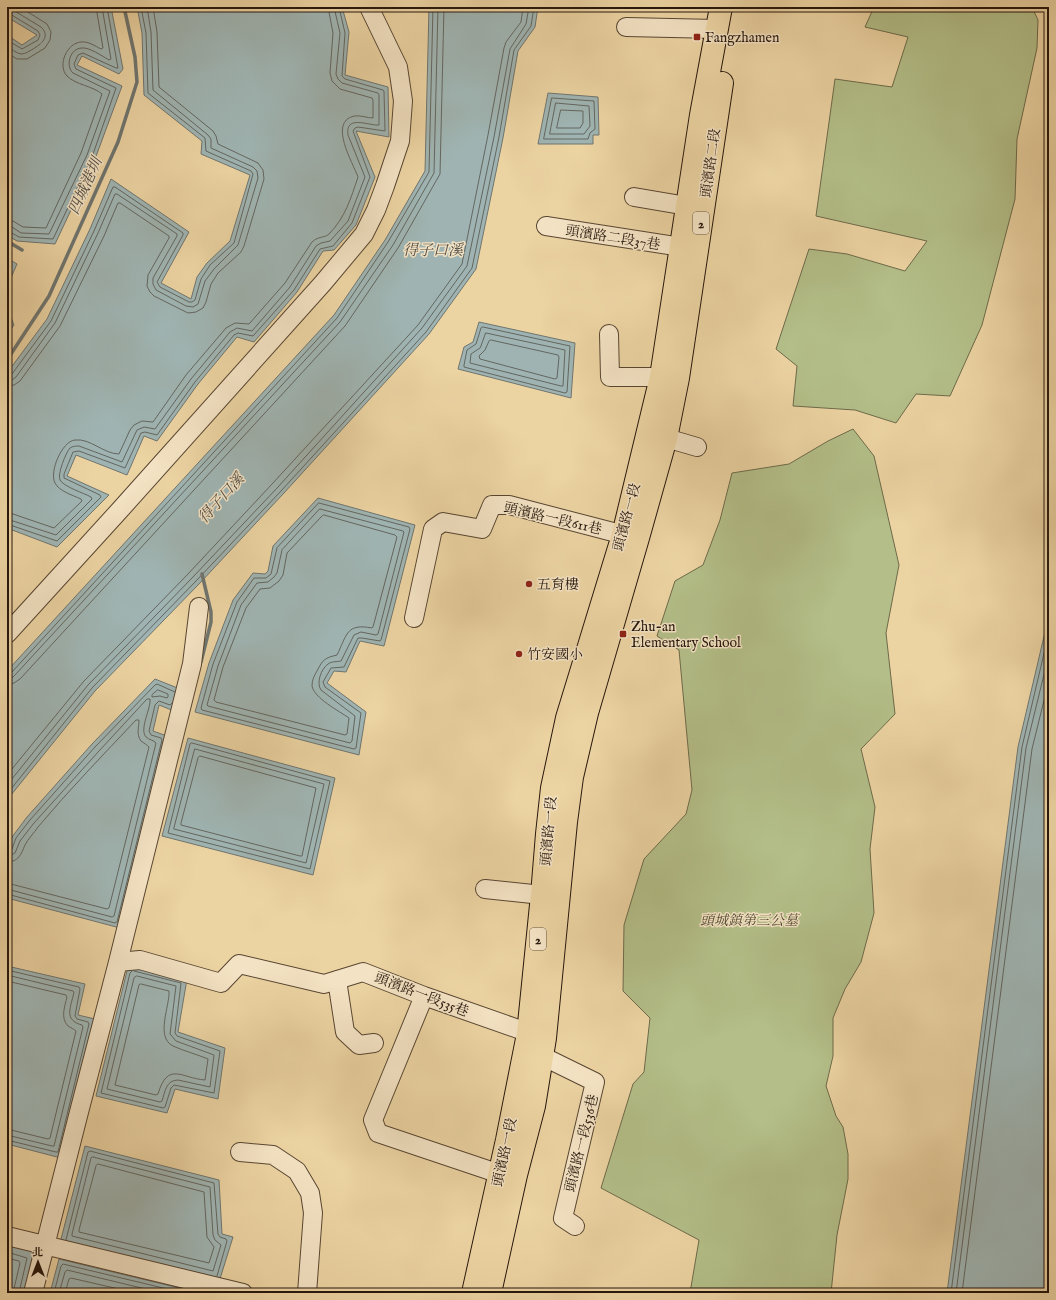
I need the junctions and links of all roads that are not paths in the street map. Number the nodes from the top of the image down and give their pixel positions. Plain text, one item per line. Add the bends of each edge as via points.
1 (369, 7) edge
2 (721, 7) edge
3 (736, 7) edge
4 (626, 27) dead end
5 (718, 29) junction
6 (634, 197) dead end
7 (687, 206) junction
8 (546, 226) dead end
9 (689, 249) junction
10 (610, 334) dead end
11 (661, 377) junction
12 (666, 438) junction
13 (697, 447) dead end
14 (631, 537) junction
15 (199, 607) dead end
16 (414, 618) dead end
17 (603, 627) junction
18 (7, 634) edge
19 (484, 889) dead end
20 (542, 895) junction
21 (118, 962) junction
22 (337, 980) junction
23 (424, 996) junction
24 (374, 1043) dead end
25 (535, 1045) junction
26 (240, 1152) dead end
27 (500, 1174) junction
28 (575, 1226) dead end
29 (7, 1236) edge
30 (45, 1246) junction
31 (33, 1293) edge
32 (242, 1293) edge
33 (307, 1293) edge
34 (473, 1293) edge
35 (490, 1293) edge

1 - 18 lane via 398,67 403,102 400,141 386,186 364,234 323,283
2 - 5 main road, 頭濱路二段 / 2
3 - 9 main road, 頭濱路二段 / 2
4 - 5 lane
5 - 7 main road, 頭濱路二段 / 2
6 - 7 lane
7 - 9 main road, 頭濱路二段 / 2
8 - 9 lane, 頭濱路二段37巷
9 - 11 main road, 頭濱路二段 / 2
9 - 12 main road, 頭濱路二段 / 2 via 678,378
10 - 11 lane via 610,377
11 - 14 main road, 頭濱路一段 / 2
12 - 13 lane
12 - 14 main road, 頭濱路一段 / 2
14 - 16 lane, 頭濱路一段611巷 via 509,505 492,505 482,529 443,522 433,529
14 - 17 main road, 頭濱路一段 / 2
15 - 21 lane via 192,664
17 - 20 main road, 頭濱路一段 / 2 via 567,718 552,788
17 - 25 main road, 頭濱路一段 / 2 via 572,777
19 - 20 lane
20 - 25 main road, 頭濱路一段 / 2
21 - 22 lane, 頭濱路一段535巷 via 140,960 221,983 239,964 324,984
21 - 30 lane
22 - 23 lane, 頭濱路一段535巷 via 363,972
22 - 24 lane via 345,1032 359,1045
23 - 25 lane, 頭濱路一段535巷
23 - 27 lane via 373,1120 378,1133
25 - 27 main road, 頭濱路一段 / 2
25 - 28 lane, 頭濱路一段536巷 via 596,1082 563,1218
25 - 35 main road, 頭濱路一段 / 2 via 534,1106
26 - 33 lane via 273,1155 297,1171 310,1193 313,1213
27 - 34 main road, 頭濱路一段 / 2
29 - 30 lane
30 - 31 lane
30 - 32 lane

